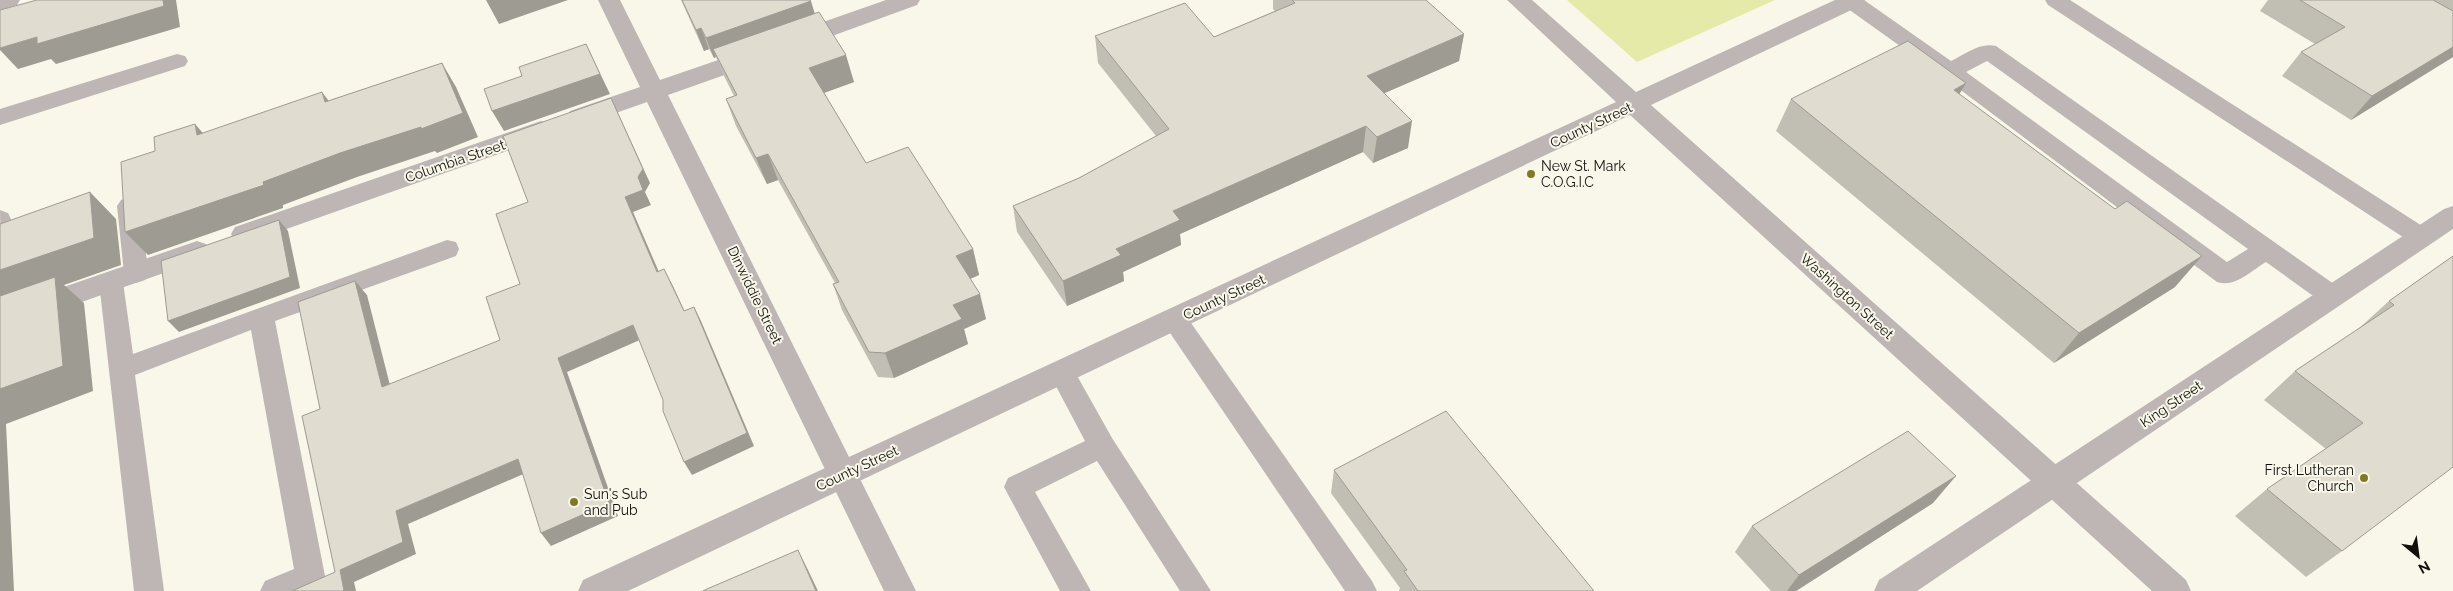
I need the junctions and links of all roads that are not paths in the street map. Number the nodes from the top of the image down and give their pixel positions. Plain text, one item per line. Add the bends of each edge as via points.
1 (9, 0) edge
2 (610, 0) edge
3 (909, 0) edge
4 (1518, 0) edge
5 (1852, 1) edge
6 (0, 3) edge
7 (2071, 3) edge
8 (177, 61) dead end
9 (1950, 71) junction
10 (654, 91) junction
11 (1635, 105) junction
12 (0, 117) edge
13 (127, 186) edge
14 (2453, 216) edge
15 (0, 218) edge
16 (2421, 237) junction
17 (2, 244) edge
18 (448, 249) dead end
19 (2266, 249) junction
20 (136, 273) junction
21 (111, 282) junction
22 (2332, 296) junction
23 (261, 316) junction
24 (0, 320) edge
25 (1175, 320) junction
26 (121, 368) junction
27 (1062, 373) junction
28 (1102, 446) junction
29 (844, 474) junction
30 (2054, 482) junction
31 (149, 591) edge
32 (275, 591) edge
33 (594, 591) edge
34 (900, 591) edge
35 (1076, 591) edge
36 (1196, 591) edge
37 (1362, 591) edge
38 (1890, 591) edge
39 (2175, 591) edge

1 - 6 street
2 - 10 street, Dinwiddie Street
3 - 10 street, Columbia Street
4 - 11 street, Washington Street
5 - 9 lane
5 - 11 street, County Street
7 - 16 lane
8 - 12 lane
9 - 19 lane via 1988,51
9 - 19 lane via 2226,274
10 - 20 street, Columbia Street
10 - 29 street, Dinwiddie Street
11 - 25 street, County Street
11 - 30 street, Washington Street
13 - 20 lane
14 - 16 street, King Street
15 - 17 lane
16 - 22 street, King Street
18 - 23 lane
19 - 22 lane
20 - 21 street, Columbia Street
21 - 24 street, Columbia Street
21 - 26 lane
22 - 30 street, King Street
23 - 26 lane
23 - 32 lane via 310,576
25 - 27 street, County Street
25 - 37 lane
26 - 31 lane
27 - 28 lane
27 - 29 street, County Street
28 - 35 lane via 1018,487
28 - 36 lane
29 - 33 street, County Street
29 - 34 street, Dinwiddie Street
30 - 38 street, King Street
30 - 39 street, Washington Street

